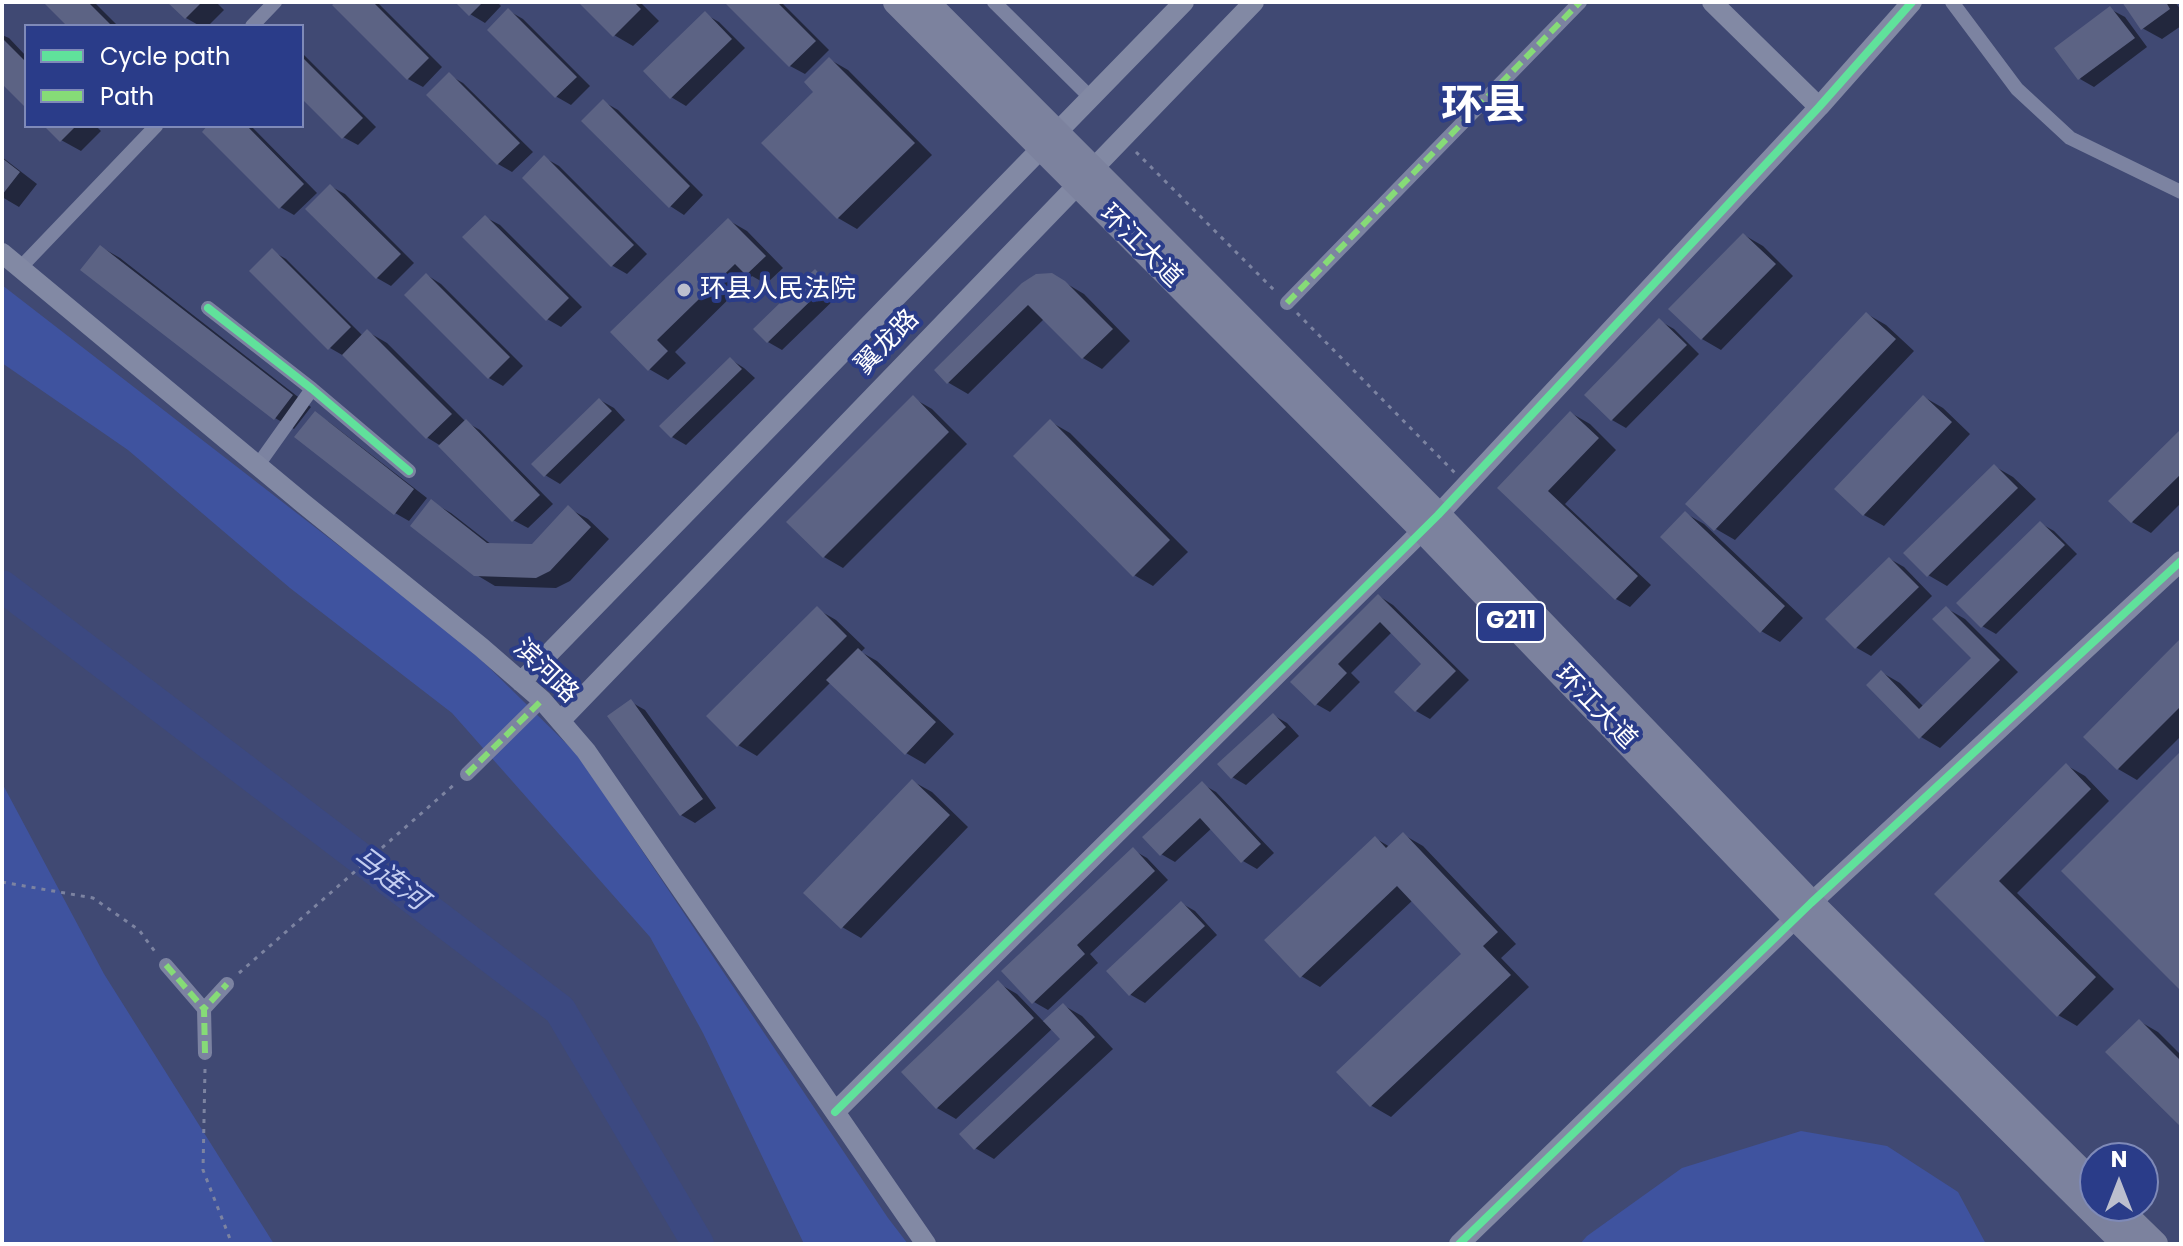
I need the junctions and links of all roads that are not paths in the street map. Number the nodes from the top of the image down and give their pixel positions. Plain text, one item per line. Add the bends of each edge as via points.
1 (275, 2) edge
2 (896, 2) edge
3 (926, 2) edge
4 (994, 2) edge
5 (1184, 2) edge
6 (1254, 2) edge
7 (1580, 2) edge
8 (1712, 2) edge
9 (1912, 2) edge
10 (1952, 2) edge
11 (254, 24) edge
12 (1091, 98) junction
13 (1819, 107) junction
14 (154, 128) edge
15 (1049, 141) junction
16 (1085, 177) junction
17 (2181, 192) edge
18 (2, 253) edge
19 (21, 267) junction
20 (1287, 303) dead end
21 (208, 308) dead end
22 (312, 389) junction
23 (258, 465) junction
24 (409, 471) dead end
25 (1430, 522) junction
26 (2181, 561) edge
27 (521, 682) junction
28 (542, 700) junction
29 (560, 721) junction
30 (467, 774) road end
31 (1804, 910) junction
32 (166, 965) road end
33 (227, 984) road end
34 (204, 1009) junction
35 (205, 1053) road end
36 (835, 1112) junction
37 (2079, 1170) edge
38 (2132, 1222) edge
39 (926, 1244) edge
40 (1459, 1244) edge
41 (2125, 1244) edge
42 (2155, 1244) edge

1 - 11 street
2 - 15 highway, 环江大道 / G211
3 - 15 highway, 环江大道 / G211
4 - 12 street
5 - 12 main road, 翼龙路
6 - 16 main road, 翼龙路
7 - 20 street
8 - 13 main road
9 - 13 main road
10 - 17 street via 2017,89 2070,138
12 - 15 main road, 翼龙路
13 - 25 main road
14 - 19 street
15 - 16 highway, 环江大道 / G211
15 - 27 main road, 翼龙路
16 - 25 highway, 环江大道 / G211
16 - 29 main road, 翼龙路
18 - 19 main road, 滨河路
19 - 23 main road, 滨河路
21 - 22 street
22 - 23 street
22 - 24 street
23 - 27 main road, 滨河路
25 - 31 highway, 环江大道 / G211
25 - 36 main road
26 - 31 main road
27 - 28 main road, 滨河路
28 - 29 main road, 滨河路
28 - 30 street
29 - 36 main road, 滨河路 via 586,751
31 - 37 highway, 环江大道 / G211
31 - 40 main road
31 - 41 highway, 环江大道 / G211
32 - 34 street
33 - 34 street
34 - 35 street
36 - 39 main road, 滨河路
38 - 42 highway

